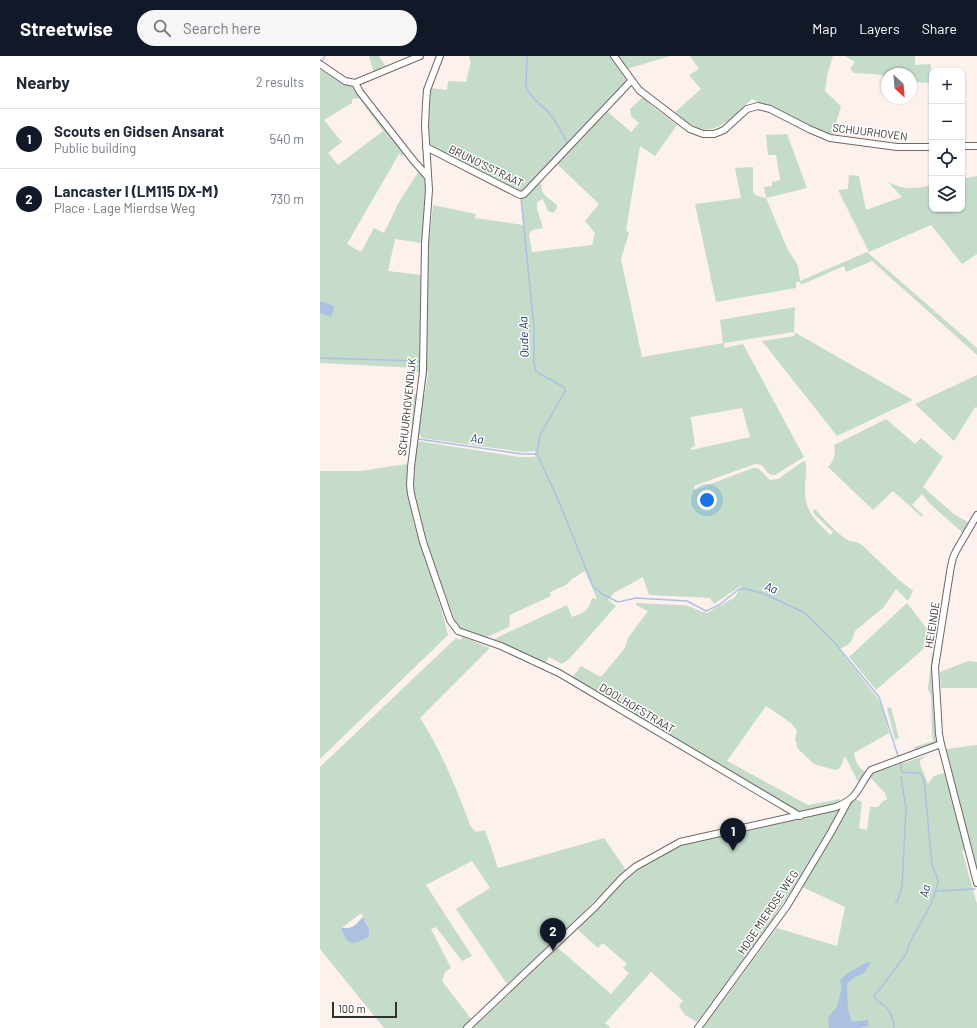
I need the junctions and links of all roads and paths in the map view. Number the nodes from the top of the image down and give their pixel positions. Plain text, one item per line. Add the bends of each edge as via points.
1 (420, 56) edge
2 (440, 56) edge
3 (614, 56) edge
4 (322, 65) edge
5 (632, 81) junction
6 (356, 83) junction
7 (965, 146) edge
8 (977, 146) edge
9 (426, 147) junction
10 (929, 147) edge
11 (428, 177) junction
12 (977, 515) edge
13 (458, 631) joint
14 (941, 744) junction
15 (847, 803) junction
16 (800, 816) junction
17 (977, 883) edge
18 (467, 1028) edge
19 (698, 1028) edge

1 - 6 street
2 - 9 street via 427,90
3 - 5 street, SCHUURHOVEN
4 - 6 street via 345,81
5 - 9 street, BRUNO'SSTRAAT via 524,194 520,195
5 - 10 street, SCHUURHOVEN via 639,90 690,129 703,134 714,134 724,130 747,109 758,106 770,109 830,138 896,147
6 - 11 street via 360,92
7 - 8 street
9 - 11 street, SCHUURHOVENDIJK
11 - 13 street, SCHUURHOVENDIJK via 423,371 411,467 411,494 423,542 450,620
12 - 14 street, HEIEINDE via 953,558 937,659
13 - 16 street, DOOLHOFSTRAAT via 501,646 559,673
14 - 15 street, HOGE MIERDSE WEG via 871,770 855,796
14 - 17 street, HEIEINDE
15 - 16 street
15 - 19 street, HOGE MIERDSE WEG via 787,906
16 - 18 street via 680,842 635,867

